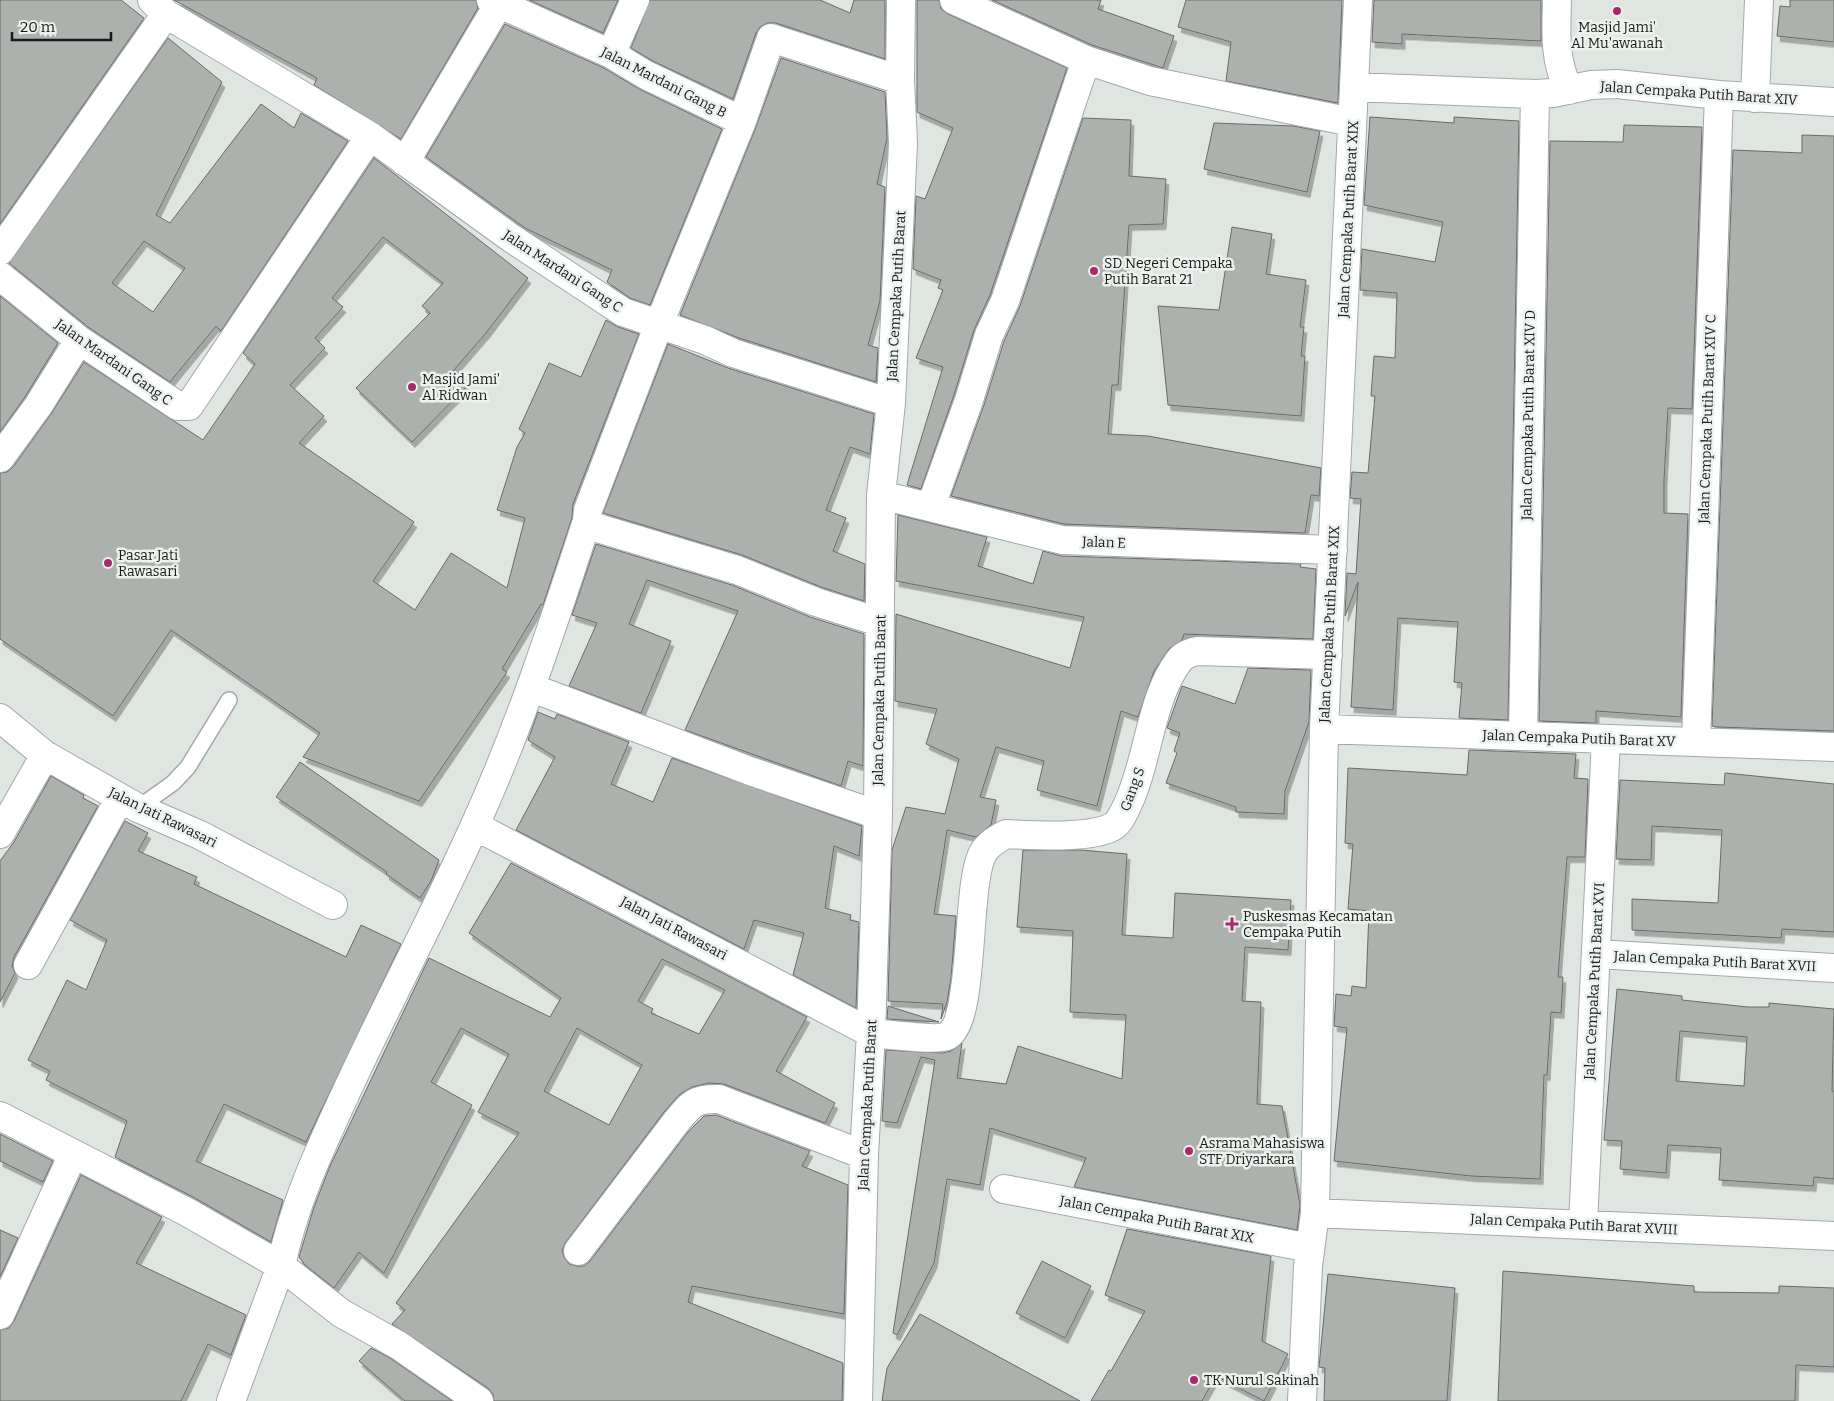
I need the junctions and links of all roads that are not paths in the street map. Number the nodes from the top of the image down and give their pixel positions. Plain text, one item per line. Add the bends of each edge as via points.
1 (636, 0) edge
2 (902, 0) edge
3 (954, 0) edge
4 (1358, 0) edge
5 (1557, 0) edge
6 (1760, 0) edge
7 (495, 2) edge
8 (159, 7) edge
9 (611, 54) junction
10 (1086, 60) junction
11 (900, 80) junction
12 (1354, 87) junction
13 (1569, 90) junction
14 (1535, 94) junction
15 (1719, 95) junction
16 (1755, 98) junction
17 (1834, 102) edge
18 (742, 121) junction
19 (1352, 122) junction
20 (370, 136) junction
21 (405, 162) junction
22 (0, 251) edge
23 (0, 276) edge
24 (659, 324) junction
25 (79, 340) junction
26 (891, 403) junction
27 (0, 458) edge
28 (881, 495) junction
29 (931, 506) junction
30 (586, 521) junction
31 (1333, 550) junction
32 (880, 622) junction
33 (1328, 655) junction
34 (532, 688) junction
35 (229, 700) dead end
36 (0, 718) edge
37 (1324, 729) junction
38 (1523, 736) junction
39 (1606, 739) junction
40 (1696, 742) junction
41 (1834, 747) edge
42 (45, 754) junction
43 (129, 803) junction
44 (878, 815) junction
45 (475, 826) junction
46 (0, 834) edge
47 (333, 905) dead end
48 (1596, 954) junction
49 (28, 965) dead end
50 (1834, 968) edge
51 (871, 1033) junction
52 (0, 1116) edge
53 (73, 1154) junction
54 (864, 1155) junction
55 (1004, 1189) dead end
56 (1315, 1213) junction
57 (1583, 1224) junction
58 (1834, 1236) edge
59 (1310, 1248) junction
60 (578, 1251) dead end
61 (281, 1266) junction
62 (0, 1315) edge
63 (232, 1401) edge
64 (479, 1401) edge
65 (858, 1401) edge
66 (1302, 1401) edge

1 - 9 street
2 - 11 street, Jalan Cempaka Putih Barat
3 - 10 street
4 - 12 street, Jalan Cempaka Putih Barat XIX
5 - 13 street via 1556,46 1562,76
6 - 16 street
7 - 9 street, Jalan Mardani Gang B
7 - 21 street
8 - 20 street, Jalan Mardani Gang C
8 - 22 street, Jalan Mardani Gang C
9 - 18 street, Jalan Mardani Gang B via 646,75
10 - 19 street via 1150,81
10 - 29 street via 1005,301 989,335
11 - 18 street, Jalan Mardani Gang B via 771,38
11 - 26 street, Jalan Cempaka Putih Barat via 903,143
12 - 14 street, Jalan Cempaka Putih Barat XIV
12 - 19 street, Jalan Cempaka Putih Barat XIX
13 - 14 street, Jalan Cempaka Putih Barat XIV
13 - 15 street, Jalan Cempaka Putih Barat XIV via 1617,84
14 - 38 street, Jalan Cempaka Putih Barat XIV D
15 - 16 street, Jalan Cempaka Putih Barat XIV
15 - 40 street, Jalan Cempaka Putih Barat XIV C
16 - 17 street, Jalan Cempaka Putih Barat XIV
18 - 24 street
19 - 31 street, Jalan Cempaka Putih Barat XIX
20 - 21 street, Jalan Mardani Gang C
20 - 25 street, Jalan Mardani Gang C via 189,406 178,406
21 - 24 street, Jalan Mardani Gang C via 511,238 623,312
23 - 25 street, Jalan Mardani Gang C
24 - 26 street, Jalan Mardani Gang C via 733,353
24 - 30 street
25 - 27 street via 38,406
26 - 28 street, Jalan Cempaka Putih Barat
28 - 29 street, Jalan E
28 - 32 street, Jalan Cempaka Putih Barat
29 - 31 street, Jalan E via 1062,540
30 - 32 street via 591,526 737,570 816,602
30 - 34 street
31 - 33 street, Jalan Cempaka Putih Barat XIX
32 - 44 street, Jalan Cempaka Putih Barat
33 - 37 street, Jalan Cempaka Putih Barat XIX
33 - 51 street, Gang S via 1197,651 1178,660 1165,687 1131,798 1113,827 1091,833 1006,834 994,840 983,852 976,871 970,952 953,1032 942,1038
34 - 44 street via 750,771
34 - 45 street
35 - 43 lane via 188,767 174,783
36 - 42 street, Jalan Jati Rawasari
37 - 38 street, Jalan Cempaka Putih Barat XV
37 - 56 street, Jalan Cempaka Putih Barat XIX
38 - 39 street, Jalan Cempaka Putih Barat XV
39 - 40 street, Jalan Cempaka Putih Barat XV
39 - 48 street, Jalan Cempaka Putih Barat XVI
40 - 41 street, Jalan Cempaka Putih Barat XV
42 - 43 street, Jalan Jati Rawasari
42 - 46 street
43 - 47 street, Jalan Jati Rawasari via 200,835
43 - 49 street
44 - 51 street, Jalan Cempaka Putih Barat
45 - 51 street, Jalan Jati Rawasari
45 - 61 street via 311,1167
48 - 50 street, Jalan Cempaka Putih Barat XVII
48 - 57 street, Jalan Cempaka Putih Barat XVI
51 - 54 street, Jalan Cempaka Putih Barat
52 - 53 street
53 - 61 street via 186,1212
53 - 62 street
54 - 60 street via 719,1099 702,1098 690,1105 676,1122
54 - 65 street, Jalan Cempaka Putih Barat
55 - 59 street, Jalan Cempaka Putih Barat XIX
56 - 57 street, Jalan Cempaka Putih Barat XVIII
56 - 59 street, Jalan Cempaka Putih Barat XIX
57 - 58 street, Jalan Cempaka Putih Barat XVIII
59 - 66 street, Jalan Cempaka Putih Barat XIX
61 - 63 street
61 - 64 street via 341,1313 398,1345

